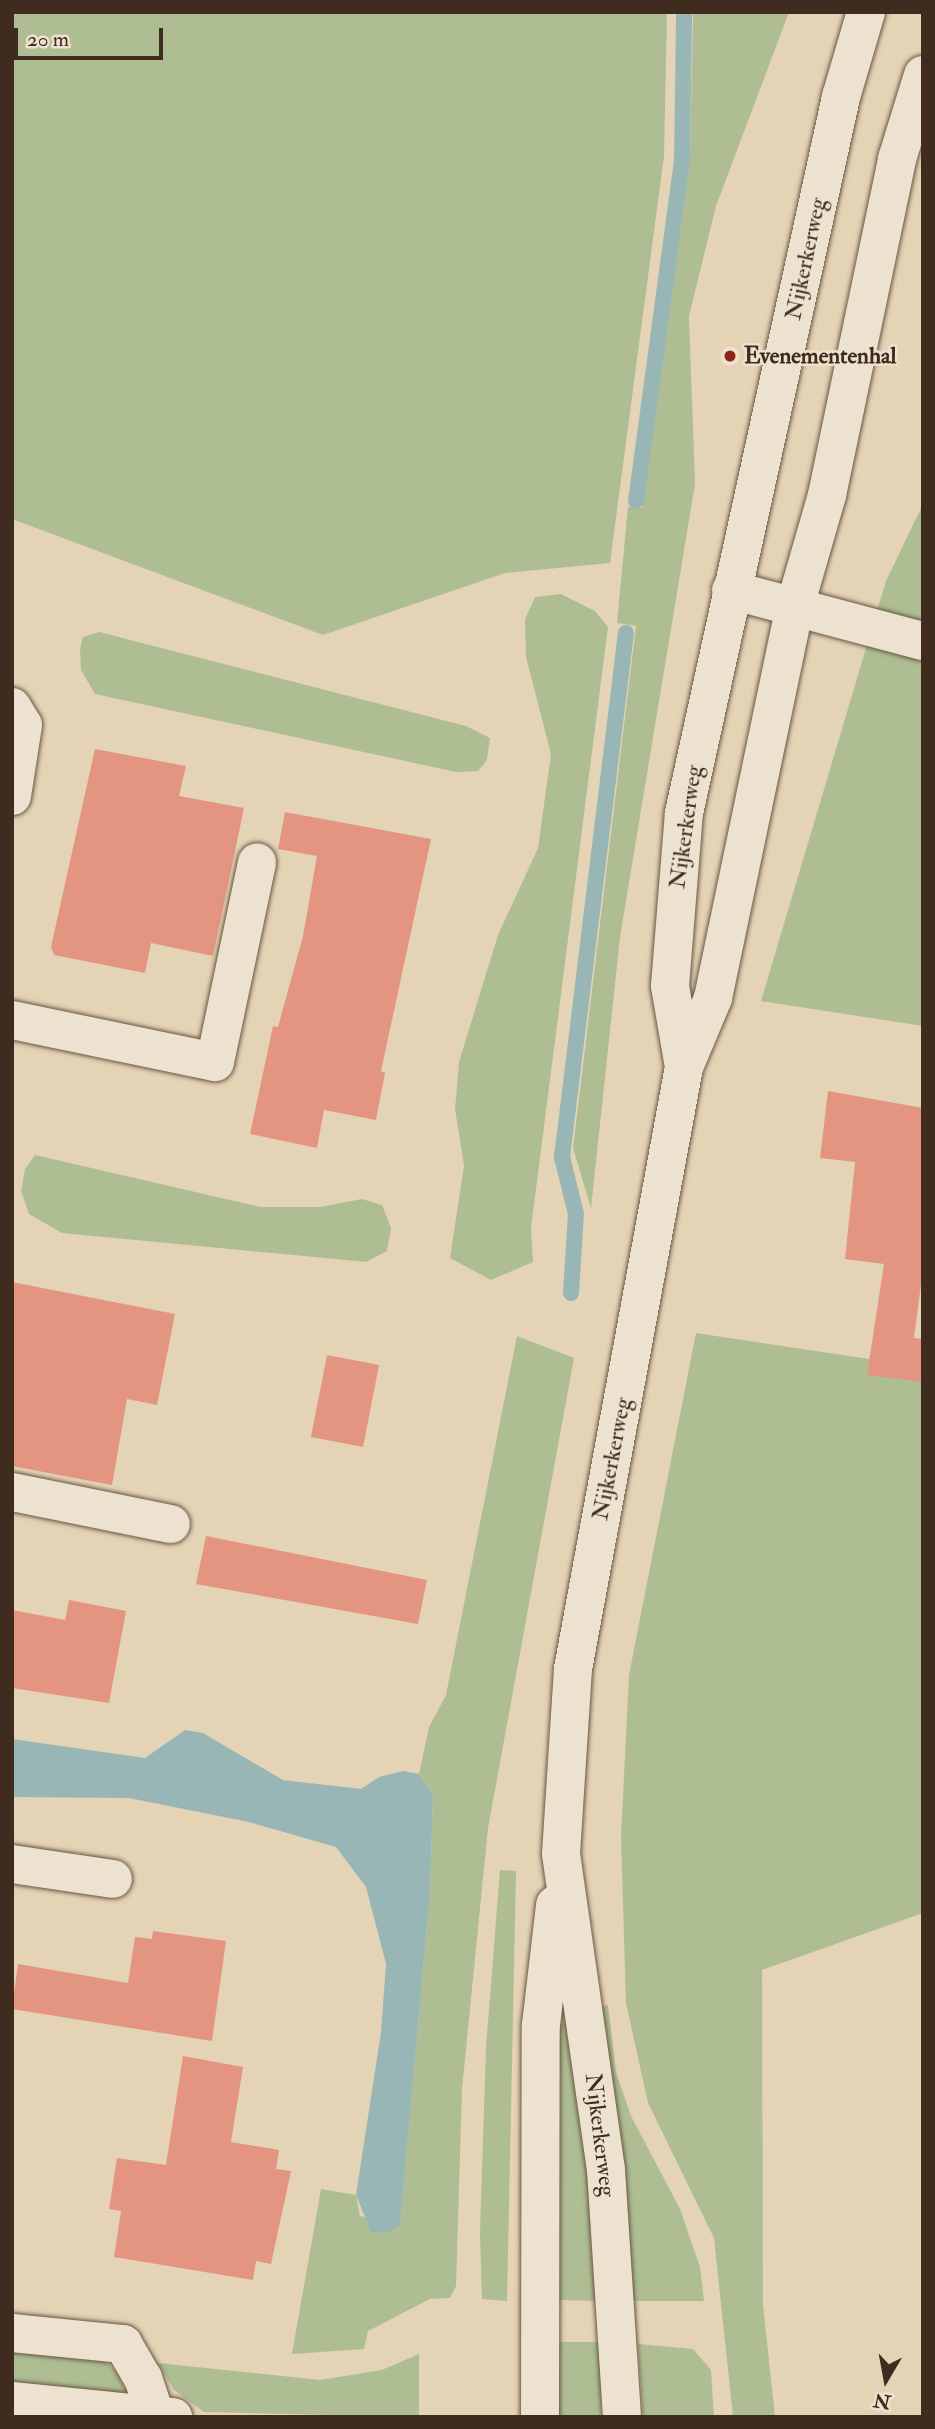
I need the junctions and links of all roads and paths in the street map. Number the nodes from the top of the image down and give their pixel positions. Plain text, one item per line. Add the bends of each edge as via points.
1 (866, 12) edge
2 (923, 75) edge
3 (731, 590) junction
4 (795, 606) junction
5 (923, 641) edge
6 (12, 707) edge
7 (12, 796) edge
8 (257, 862) dead end
9 (12, 1020) edge
10 (684, 1067) junction
11 (12, 1492) edge
12 (171, 1524) dead end
13 (561, 1854) junction
14 (12, 1864) edge
15 (113, 1879) dead end
16 (12, 2333) edge
17 (12, 2401) edge
18 (162, 2416) edge
19 (540, 2417) edge
20 (622, 2417) edge

1 - 3 street, Nijkerkerweg via 841,97
2 - 4 street, Nijkerkerweg via 897,159 827,495
3 - 4 street
3 - 10 street, Nijkerkerweg via 684,813 670,986
4 - 5 street
4 - 10 street, Nijkerkerweg via 713,998
6 - 7 street via 23,725
8 - 9 street via 215,1062
10 - 13 street, Nijkerkerweg via 573,1669
11 - 12 street
13 - 19 street, Nijkerkerweg via 541,2025
13 - 20 street, Nijkerkerweg via 606,2170
14 - 15 street
16 - 18 street via 123,2344
17 - 18 street

